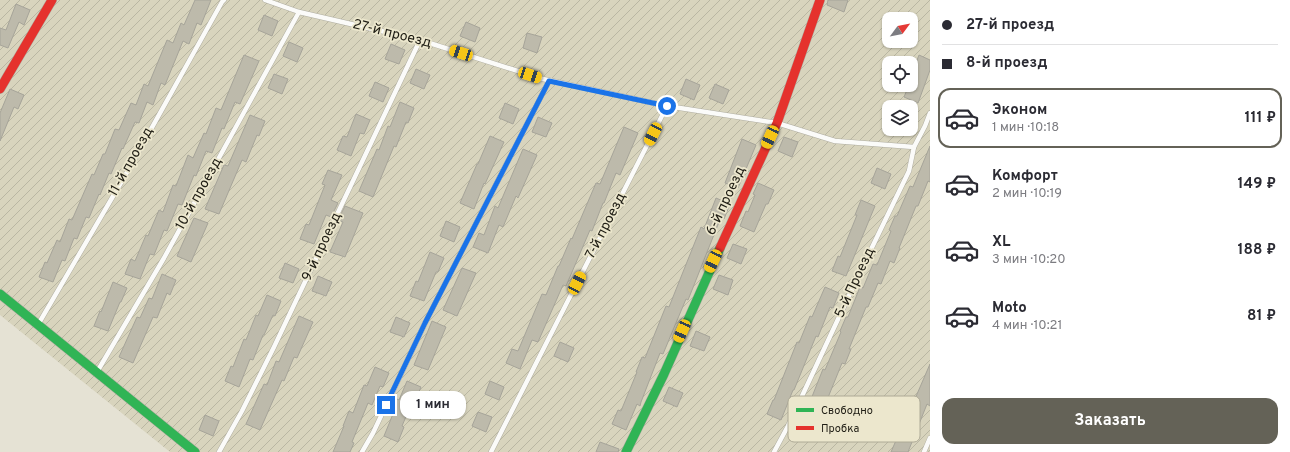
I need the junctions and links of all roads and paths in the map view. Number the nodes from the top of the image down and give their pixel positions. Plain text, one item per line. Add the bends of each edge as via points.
1 (52, 0) edge
2 (224, 0) edge
3 (265, 0) edge
4 (820, 0) edge
5 (299, 12) junction
6 (420, 40) junction
7 (549, 81) junction
8 (0, 89) edge
9 (667, 106) junction
10 (930, 113) edge
11 (777, 123) junction
12 (914, 147) junction
13 (0, 294) edge
14 (38, 325) junction
15 (97, 373) junction
16 (802, 396) edge
17 (788, 426) edge
18 (930, 438) edge
19 (195, 452) edge
20 (218, 452) edge
21 (362, 452) edge
22 (491, 452) edge
23 (626, 452) edge
24 (774, 452) edge
25 (924, 452) edge

1 - 8 street
2 - 14 lane, 11-й проезд
3 - 5 lane, 27-й проезд
4 - 11 street, 6-й проезд
5 - 6 lane, 27-й проезд
5 - 15 lane, 10-й проезд via 164,258
6 - 7 lane, 27-й проезд
6 - 20 lane, 9-й проезд via 274,347 242,412
7 - 9 lane, 27-й проезд
7 - 21 lane
9 - 11 lane, 27-й проезд
9 - 22 lane, 7-й проезд
10 - 12 lane, 5-й Проезд
11 - 12 lane, 27-й проезд via 835,141
11 - 23 street, 6-й проезд via 664,374
12 - 16 lane, 5-й Проезд via 909,171
13 - 14 street
14 - 15 street
15 - 19 street
17 - 24 lane, 5-й Проезд
18 - 25 lane

